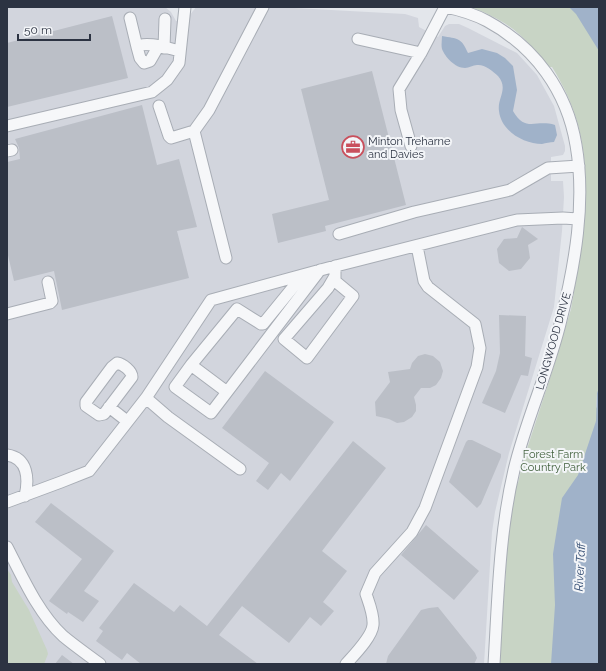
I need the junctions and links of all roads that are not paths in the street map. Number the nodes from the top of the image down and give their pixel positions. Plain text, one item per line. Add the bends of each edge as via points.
1 (184, 7) edge
2 (263, 7) edge
3 (445, 7) edge
4 (130, 18) dead end
5 (165, 20) dead end
6 (358, 39) dead end
7 (137, 47) junction
8 (161, 47) junction
9 (180, 51) junction
10 (420, 53) junction
11 (159, 106) dead end
12 (7, 126) edge
13 (194, 132) junction
14 (411, 146) dead end
15 (579, 166) junction
16 (578, 219) junction
17 (339, 234) dead end
18 (418, 246) junction
19 (226, 258) dead end
20 (320, 270) junction
21 (335, 271) junction
22 (303, 274) junction
23 (48, 282) dead end
24 (7, 314) edge
25 (191, 365) junction
26 (227, 392) junction
27 (146, 398) junction
28 (109, 407) junction
29 (127, 421) junction
30 (7, 455) edge
31 (240, 469) dead end
32 (26, 496) junction
33 (7, 502) edge
34 (7, 547) edge
35 (100, 664) edge
36 (346, 664) edge
37 (494, 664) edge

1 - 9 street
2 - 13 street via 209,110
3 - 10 street
3 - 15 street, LONGWOOD DRIVE via 487,20 518,41 542,65 558,91 569,118
4 - 7 street
5 - 8 street
6 - 10 street
7 - 8 street via 140,44 150,44
7 - 8 street via 144,63 150,61
8 - 9 street
9 - 12 street via 178,63 167,80 152,92
10 - 14 street via 399,89 401,110
11 - 13 street via 168,136 171,138
13 - 19 street
15 - 16 street, LONGWOOD DRIVE
15 - 17 street via 548,168 510,190 414,212
16 - 18 street via 517,220
16 - 37 street, LONGWOOD DRIVE via 572,269 561,321 506,505
18 - 21 street
18 - 36 street via 424,281 428,288 475,324 480,348 477,367 425,508 412,532 375,573 366,594 373,626 363,645
20 - 21 street
20 - 22 street
20 - 26 street
21 - 21 street via 335,281 353,296 307,358 284,339 328,288
22 - 25 street via 263,324 237,309
22 - 27 street via 211,300
23 - 24 street via 52,301 50,303
25 - 26 street
25 - 26 street via 175,387 211,412
27 - 29 street
27 - 31 street
28 - 28 street via 99,416 86,406 86,402 114,364 119,363 130,371 132,377
28 - 29 street
29 - 32 street via 89,470
30 - 32 street via 13,456 23,464 28,483
32 - 33 street
34 - 35 street via 29,588 62,635

